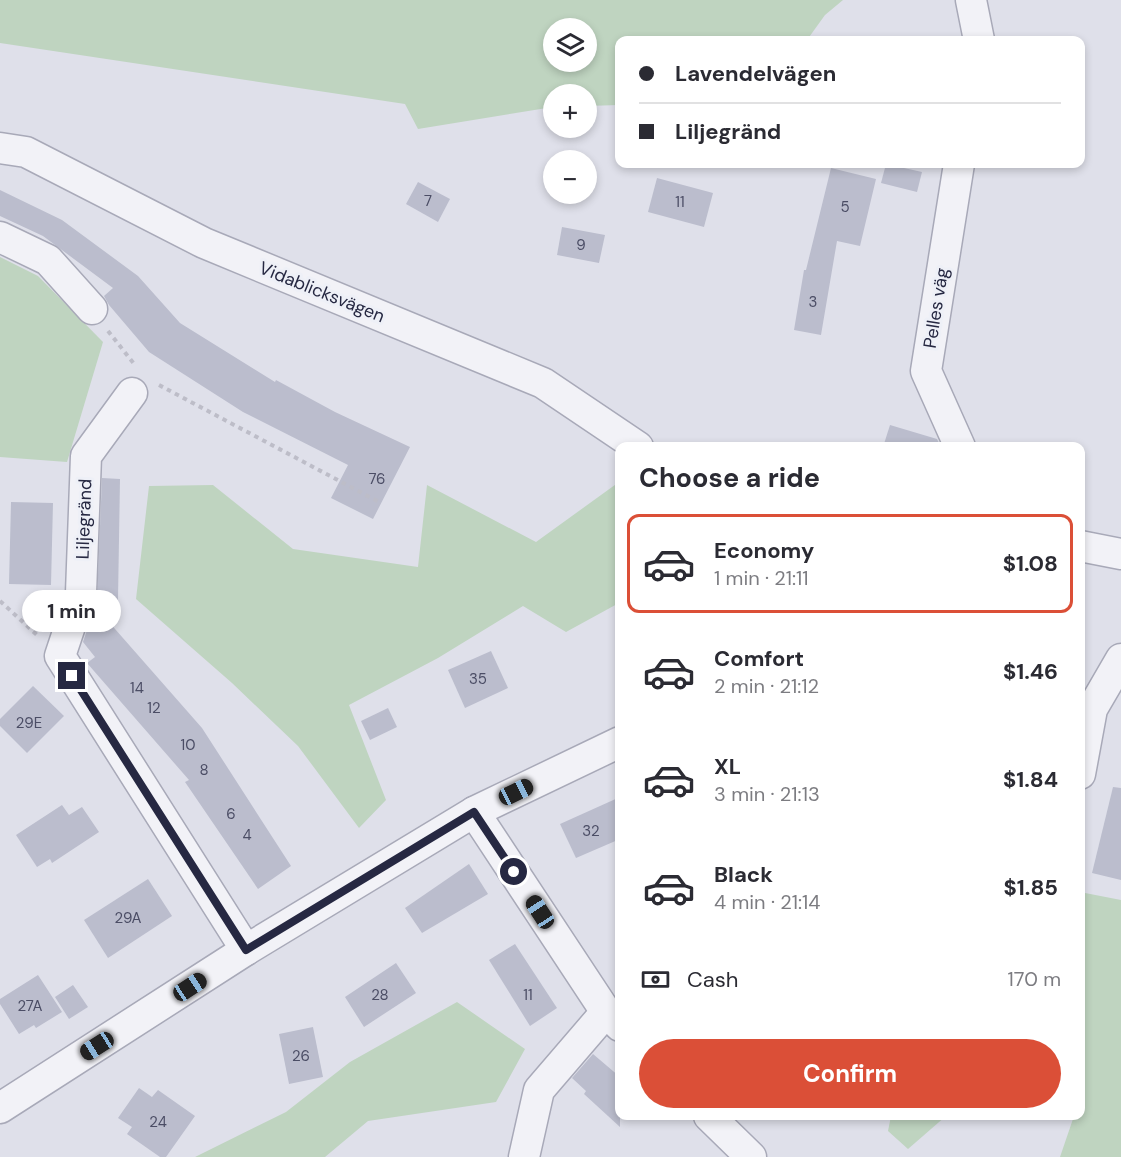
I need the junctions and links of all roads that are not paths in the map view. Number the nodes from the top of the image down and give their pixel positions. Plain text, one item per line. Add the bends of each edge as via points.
1 (972, 0) edge
2 (978, 36) edge
3 (0, 148) edge
4 (958, 168) edge
5 (0, 237) edge
6 (92, 309) road end
7 (143, 383) road end
8 (631, 442) edge
9 (958, 442) edge
10 (1085, 547) edge
11 (1121, 554) edge
12 (1121, 659) edge
13 (615, 744) edge
14 (1085, 747) edge
15 (474, 812) junction
16 (246, 950) junction
17 (613, 1019) edge
18 (0, 1108) edge
19 (714, 1120) edge
20 (524, 1157) edge
21 (751, 1157) edge

1 - 2 street
3 - 8 street, Vidablicksvägen via 26,152 204,243 543,383
4 - 9 street, Pelles väg via 926,371
5 - 6 street via 48,260
7 - 16 street, Liljegränd via 86,456 81,593 60,656
10 - 11 street
12 - 14 street via 1092,709
13 - 15 street
15 - 16 street
15 - 17 street
16 - 18 street
17 - 20 street via 538,1090
19 - 21 street

